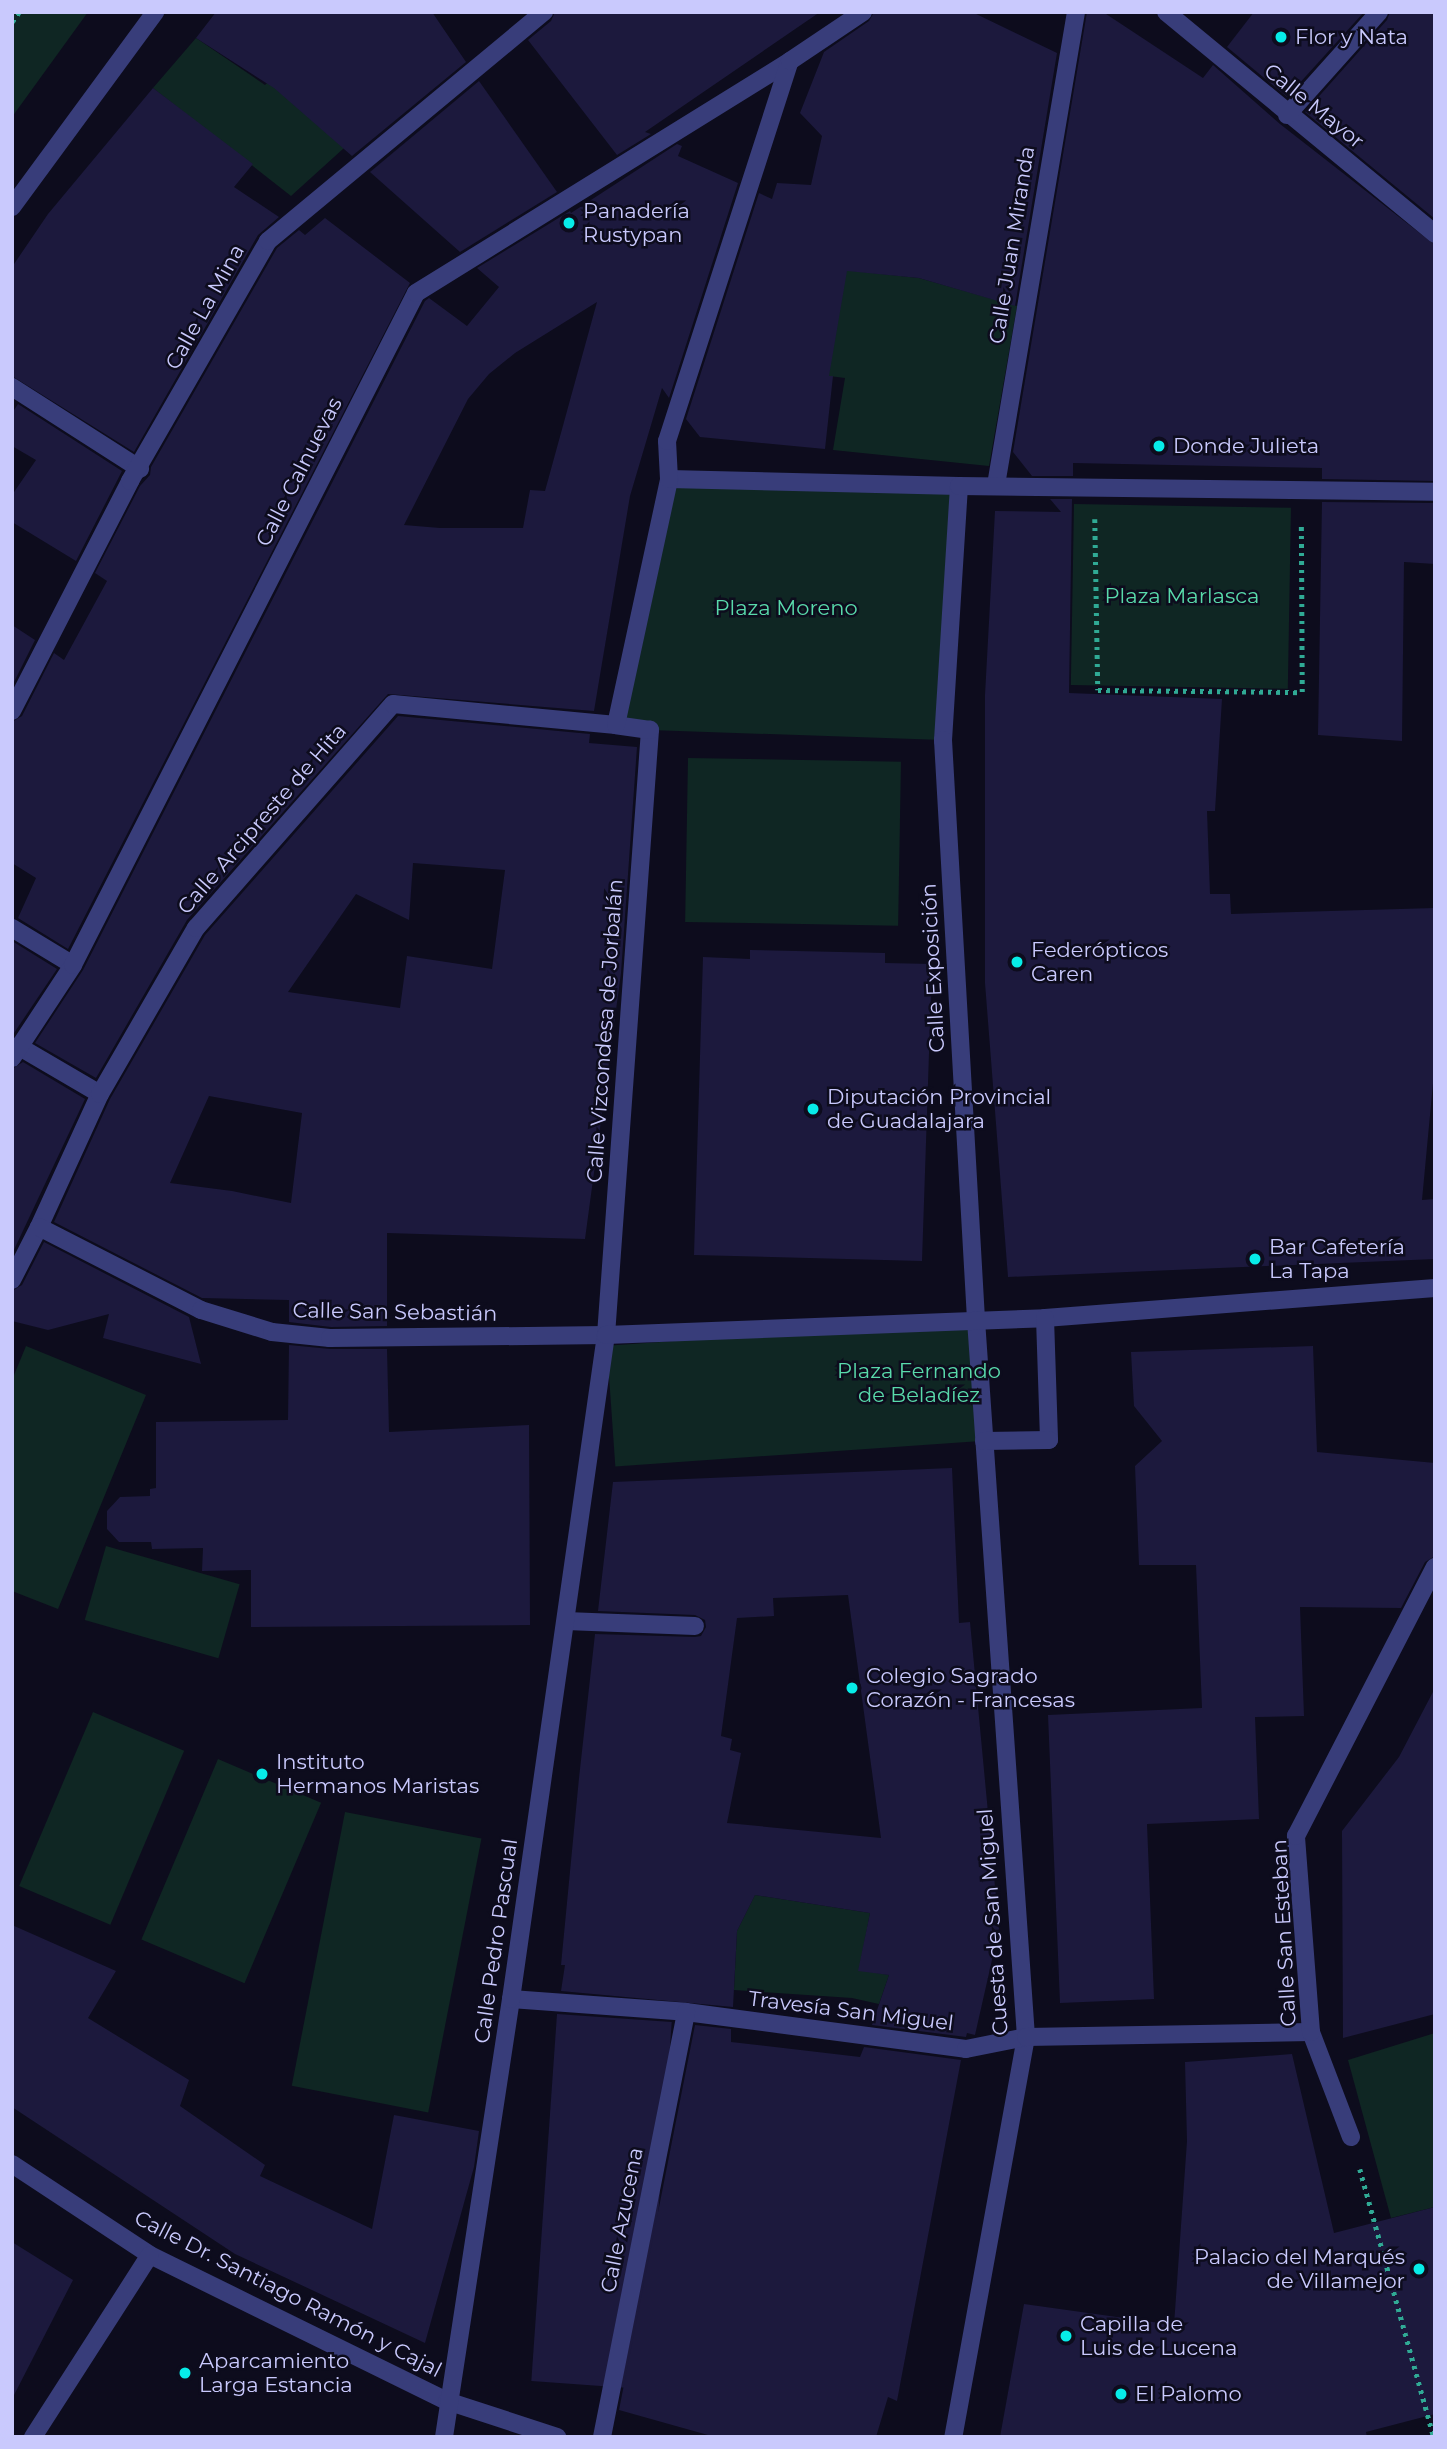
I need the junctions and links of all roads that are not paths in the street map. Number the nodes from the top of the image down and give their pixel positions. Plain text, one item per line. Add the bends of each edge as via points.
1 (155, 12) edge
2 (544, 12) edge
3 (863, 12) edge
4 (1076, 12) edge
5 (1166, 12) edge
6 (1379, 12) edge
7 (790, 61) junction
8 (1287, 115) junction
9 (12, 207) edge
10 (1435, 234) edge
11 (12, 387) edge
12 (140, 468) junction
13 (669, 479) junction
14 (996, 485) junction
15 (960, 486) junction
16 (1435, 492) edge
17 (12, 711) edge
18 (616, 725) junction
19 (12, 928) edge
20 (73, 965) junction
21 (15, 1052) edge
22 (100, 1094) junction
23 (39, 1227) junction
24 (12, 1280) edge
25 (1435, 1288) edge
26 (1045, 1318) junction
27 (976, 1320) junction
28 (606, 1335) junction
29 (984, 1441) junction
30 (1435, 1566) edge
31 (566, 1622) junction
32 (695, 1626) dead end
33 (512, 1999) junction
34 (686, 2012) junction
35 (1311, 2032) junction
36 (1026, 2036) junction
37 (1351, 2137) road end
38 (12, 2164) edge
39 (150, 2255) junction
40 (447, 2401) junction
41 (33, 2437) edge
42 (444, 2437) edge
43 (556, 2437) edge
44 (602, 2437) edge
45 (953, 2437) edge

1 - 9 street
2 - 12 street, Calle La Mina via 268,241
3 - 7 street, Calle Calnuevas
4 - 14 street, Calle Juan Miranda
5 - 8 street, Calle Mayor
6 - 8 street
7 - 13 street via 667,441
7 - 20 street, Calle Calnuevas via 416,293
8 - 10 street, Calle Mayor
11 - 12 street
12 - 17 street, Calle La Mina
13 - 15 street
13 - 18 street
14 - 15 street
14 - 16 street
15 - 27 street, Calle Exposición via 943,740
18 - 22 street, Calle Arcipreste de Hita via 393,704 196,928
18 - 28 street, Calle Vizcondesa de Jorbalán via 650,730
19 - 20 street
20 - 21 street, Calle Calnuevas
21 - 22 street
22 - 23 street, Calle Arcipreste de Hita
23 - 24 street, Calle Arcipreste de Hita
23 - 28 street, Calle San Sebastián via 201,1310 272,1332 330,1338
25 - 26 street
26 - 27 street
26 - 29 street via 1049,1440
27 - 28 street
27 - 29 street
28 - 31 street, Calle Pedro Pascual
29 - 36 street, Cuesta de San Miguel
30 - 35 street, Calle San Esteban via 1296,1836
31 - 32 street
31 - 33 street, Calle Pedro Pascual
33 - 34 street, Travesía San Miguel
33 - 40 street, Calle Pedro Pascual
34 - 36 street, Travesía San Miguel via 966,2049
34 - 44 street, Calle Azucena
35 - 36 street, Travesía San Miguel
35 - 37 street, Calle San Esteban
36 - 45 street, Cuesta de San Miguel
38 - 39 street, Calle Dr. Santiago Ramón y Cajal
39 - 40 street, Calle Dr. Santiago Ramón y Cajal
39 - 41 street
40 - 42 street, Calle Pedro Pascual
40 - 43 street, Calle Dr. Santiago Ramón y Cajal

